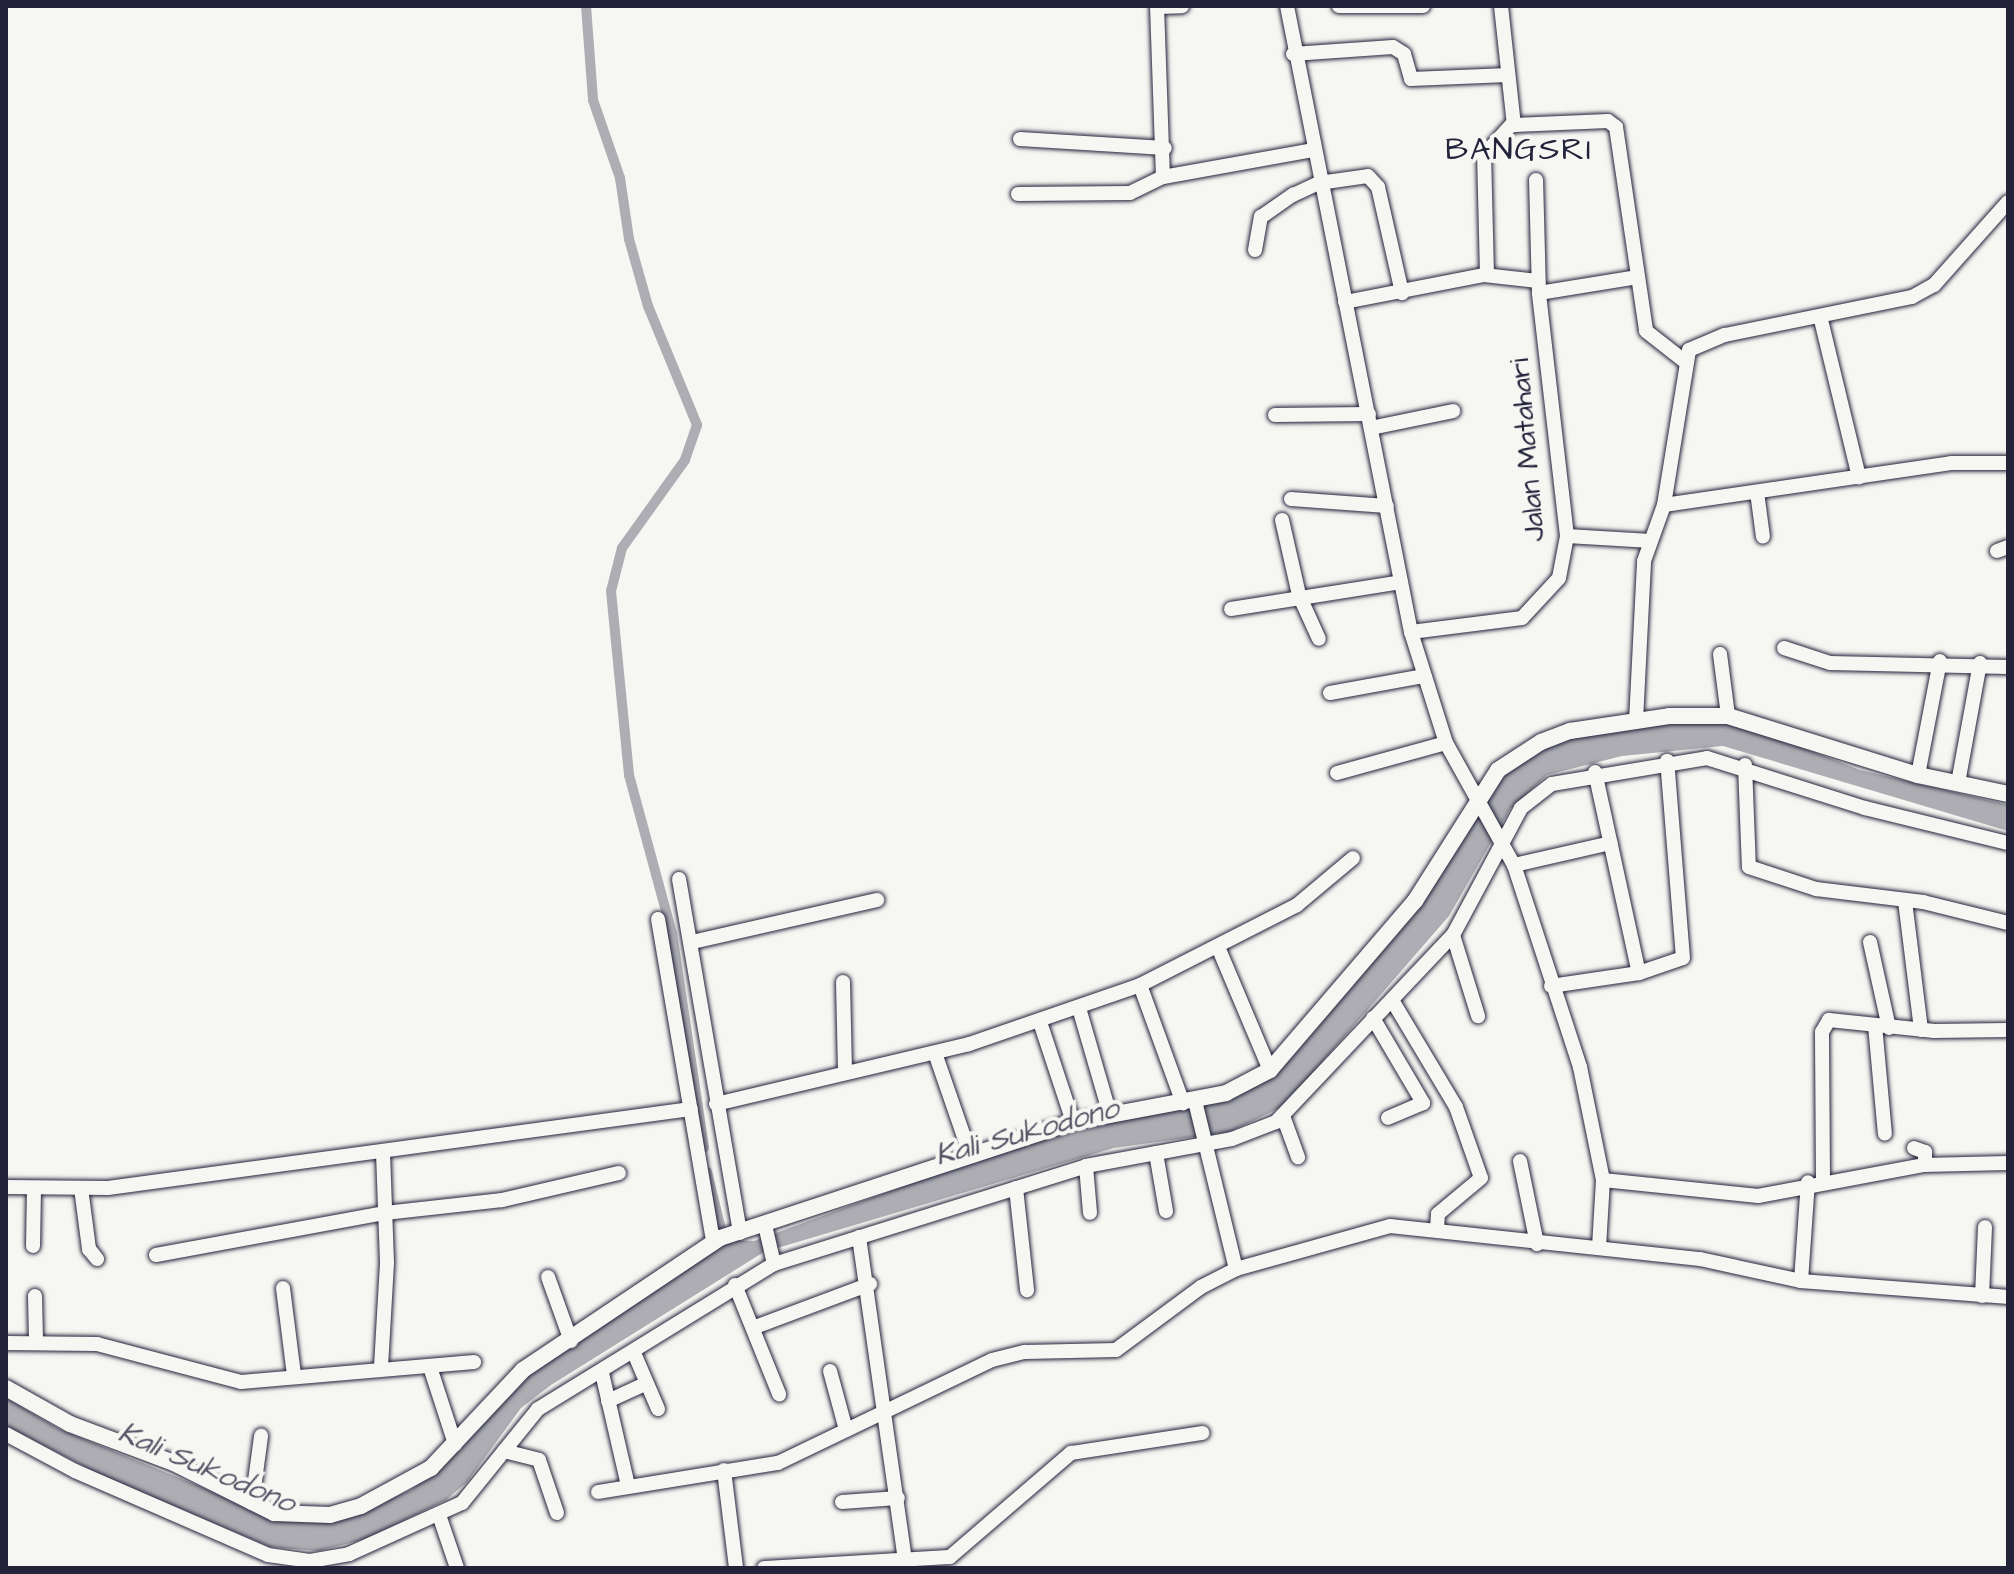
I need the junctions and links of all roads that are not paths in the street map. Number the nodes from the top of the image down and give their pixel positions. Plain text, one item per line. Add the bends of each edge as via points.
1 (1182, 6) edge
2 (1287, 6) edge
3 (1339, 6) edge
4 (1423, 6) edge
5 (1501, 6) edge
6 (1158, 7) edge
7 (1293, 54) junction
8 (1508, 75) junction
9 (1513, 123) junction
10 (1020, 139) dead end
11 (1165, 148) junction
12 (1313, 150) junction
13 (1163, 177) junction
14 (1536, 180) dead end
15 (1319, 183) junction
16 (1018, 194) dead end
17 (2008, 202) edge
18 (1255, 250) dead end
19 (1487, 275) junction
20 (1638, 277) junction
21 (1539, 287) junction
22 (1402, 293) junction
23 (1345, 302) junction
24 (1821, 320) junction
25 (1683, 360) junction
26 (1453, 411) dead end
27 (1275, 415) dead end
28 (1370, 421) junction
29 (2008, 463) edge
30 (1859, 477) junction
31 (1757, 492) junction
32 (1291, 499) dead end
33 (1664, 505) junction
34 (1387, 506) junction
35 (1282, 520) dead end
36 (1567, 536) junction
37 (1763, 537) dead end
38 (1651, 541) junction
39 (1401, 582) junction
40 (1299, 595) junction
41 (1231, 609) dead end
42 (1411, 632) junction
43 (1319, 639) dead end
44 (1784, 648) dead end
45 (1720, 654) dead end
46 (1940, 661) junction
47 (1980, 663) junction
48 (2008, 667) edge
49 (1424, 676) junction
50 (1330, 693) dead end
51 (1728, 716) junction
52 (1636, 721) junction
53 (1446, 743) junction
54 (1667, 761) junction
55 (1745, 765) junction
56 (1595, 772) junction
57 (1337, 773) dead end
58 (1918, 775) junction
59 (1958, 783) junction
60 (2008, 794) edge
61 (1477, 800) junction
62 (1501, 836) junction
63 (1611, 843) junction
64 (2008, 843) edge
65 (1353, 858) dead end
66 (1514, 865) junction
67 (679, 879) dead end
68 (877, 900) dead end
69 (1905, 901) junction
70 (658, 919) dead end
71 (2008, 923) edge
72 (1453, 935) junction
73 (692, 942) junction
74 (1870, 942) dead end
75 (1218, 947) junction
76 (1639, 973) junction
77 (843, 982) dead end
78 (1140, 985) junction
79 (1551, 986) junction
80 (1392, 1000) junction
81 (1079, 1008) junction
82 (1478, 1016) dead end
83 (1373, 1018) junction
84 (1040, 1022) junction
85 (1882, 1026) junction
86 (1921, 1030) junction
87 (2008, 1030) edge
88 (935, 1053) junction
89 (1270, 1070) junction
90 (845, 1071) junction
91 (1191, 1102) junction
92 (716, 1104) junction
93 (691, 1109) junction
94 (1110, 1115) junction
95 (1283, 1116) junction
96 (1388, 1118) dead end
97 (1073, 1122) junction
98 (1885, 1134) dead end
99 (1201, 1143) junction
100 (1914, 1148) dead end
101 (383, 1153) junction
102 (1156, 1153) junction
103 (970, 1154) junction
104 (1298, 1157) dead end
105 (1520, 1161) dead end
106 (2008, 1163) edge
107 (1925, 1165) junction
108 (1086, 1166) junction
109 (619, 1173) dead end
110 (1603, 1180) junction
111 (1815, 1181) junction
112 (6, 1187) edge
113 (34, 1188) junction
114 (81, 1188) junction
115 (1016, 1188) junction
116 (1166, 1211) dead end
117 (385, 1213) junction
118 (1090, 1213) dead end
119 (1985, 1227) dead end
120 (766, 1228) junction
121 (1437, 1229) junction
122 (727, 1237) junction
123 (859, 1237) junction
124 (1537, 1244) junction
125 (33, 1246) dead end
126 (1599, 1248) junction
127 (156, 1255) dead end
128 (773, 1258) junction
129 (97, 1259) dead end
130 (1236, 1269) junction
131 (548, 1277) dead end
132 (1801, 1281) junction
133 (870, 1284) junction
134 (735, 1285) junction
135 (283, 1288) dead end
136 (1027, 1290) dead end
137 (35, 1296) dead end
138 (1982, 1296) junction
139 (2008, 1297) edge
140 (755, 1327) junction
141 (36, 1341) junction
142 (571, 1341) junction
143 (6, 1343) edge
144 (634, 1353) junction
145 (474, 1362) dead end
146 (381, 1367) junction
147 (431, 1370) junction
148 (830, 1371) dead end
149 (602, 1373) junction
150 (294, 1375) junction
151 (645, 1384) junction
152 (6, 1388) edge
153 (779, 1394) dead end
154 (608, 1401) junction
155 (658, 1409) dead end
156 (888, 1414) junction
157 (846, 1430) junction
158 (1202, 1433) dead end
159 (6, 1434) edge
160 (261, 1436) dead end
161 (455, 1444) junction
162 (504, 1451) junction
163 (724, 1470) junction
164 (628, 1486) junction
165 (598, 1492) dead end
166 (898, 1498) junction
167 (842, 1502) dead end
168 (252, 1503) junction
169 (557, 1513) dead end
170 (439, 1515) junction
171 (906, 1565) edge
172 (457, 1568) edge
173 (736, 1568) edge
174 (764, 1568) edge

1 - 6 street
2 - 7 street
3 - 4 street
5 - 8 street
6 - 11 street
7 - 8 street via 1393,47 1404,54 1411,79
7 - 12 street
8 - 9 street
9 - 19 street via 1484,155
9 - 20 street via 1608,121 1616,127
10 - 11 street
11 - 13 street
12 - 13 street
12 - 15 street
13 - 16 street via 1130,193
14 - 21 street, Jalan Matahari
15 - 18 street via 1261,217
15 - 22 street via 1374,179
15 - 23 street
17 - 24 street via 1934,285 1879,308
19 - 21 street
19 - 22 street
20 - 21 street
20 - 25 street via 1649,338
21 - 36 street, Jalan Matahari
22 - 23 street
23 - 28 street
24 - 25 street via 1711,339 1696,344
24 - 30 street
25 - 33 street
26 - 28 street
27 - 28 street
28 - 34 street
29 - 30 street via 1951,463
30 - 31 street
31 - 33 street
31 - 37 street
32 - 34 street
33 - 38 street
34 - 39 street
35 - 40 street
36 - 38 street
36 - 42 street, Jalan Matahari via 1559,578 1522,618
38 - 52 street via 1644,561
39 - 40 street
39 - 42 street
40 - 41 street
40 - 43 street
42 - 49 street
44 - 46 street via 1830,663
45 - 51 street
46 - 47 street
46 - 58 street
47 - 48 street
47 - 59 street
49 - 50 street
49 - 53 street
51 - 52 main road
51 - 58 main road
52 - 61 main road via 1570,731 1529,748 1507,761
53 - 57 street
53 - 61 street
54 - 55 street via 1707,758
54 - 56 street
54 - 76 street via 1686,952 1679,961
55 - 64 street via 1865,808
55 - 69 street via 1749,867 1816,889
56 - 62 street via 1536,794
56 - 63 street
58 - 59 main road
59 - 60 main road
61 - 62 street
61 - 89 main road via 1415,901
62 - 66 street
62 - 72 street
63 - 66 street
63 - 76 street
65 - 75 street via 1297,905
66 - 79 street
67 - 73 street
68 - 73 street
69 - 71 street
69 - 86 street
70 - 93 street
72 - 80 street
72 - 82 street
73 - 92 street
74 - 85 street
75 - 78 street
75 - 89 street
76 - 79 street
77 - 90 street
78 - 81 street
78 - 91 street
79 - 110 street via 1580,1067
80 - 83 street
80 - 121 street via 1456,1107 1481,1178 1438,1214
81 - 84 street
81 - 94 street
83 - 95 street
83 - 96 street via 1423,1102
84 - 88 street
84 - 97 street
85 - 86 street
85 - 98 street
85 - 111 street via 1835,1019 1822,1032
86 - 87 street
88 - 90 street
88 - 103 street
89 - 91 main road
90 - 92 street
91 - 94 main road
91 - 99 street
92 - 122 street
93 - 101 street
93 - 122 street
94 - 97 main road
95 - 99 street via 1255,1132
95 - 104 street
97 - 103 main road
99 - 102 street
99 - 130 street
100 - 107 street via 1925,1152
101 - 114 street
101 - 117 street
102 - 108 street
102 - 116 street
103 - 120 main road
105 - 124 street
106 - 107 street
107 - 111 street
108 - 115 street
108 - 118 street
109 - 117 street via 502,1200
110 - 111 street via 1727,1197
110 - 126 street
111 - 132 street
112 - 113 street
113 - 114 street
113 - 125 street
114 - 129 street via 89,1249
115 - 123 street
115 - 136 street
117 - 127 street
117 - 146 street
119 - 138 street
120 - 122 main road
120 - 128 street
121 - 124 street
121 - 130 street via 1390,1226
122 - 142 main road
123 - 128 street
123 - 133 street
124 - 126 street
126 - 132 street via 1700,1259
128 - 134 street
130 - 156 street via 1201,1287 1116,1350 1025,1352 992,1360 917,1393
131 - 142 street
132 - 138 street
133 - 140 street
133 - 156 street
134 - 140 street
134 - 144 street
135 - 150 street
137 - 141 street
138 - 139 street
140 - 153 street
141 - 143 street
141 - 150 street via 97,1344 241,1382
142 - 161 main road via 511,1380
144 - 149 street
144 - 151 street
145 - 147 street
146 - 147 street
146 - 150 street
147 - 161 street
148 - 157 street
149 - 154 street
149 - 162 street via 538,1409
151 - 154 street
151 - 155 street
152 - 168 main road via 70,1424 174,1463
154 - 164 street
156 - 157 street
156 - 166 street
157 - 163 street via 778,1463
158 - 171 street via 1071,1453 962,1549
159 - 170 street via 109,1487 287,1560 349,1554
160 - 168 street
161 - 168 main road via 416,1480 338,1513 287,1516
162 - 169 street via 539,1460
162 - 170 street via 467,1498
163 - 164 street
163 - 173 street
164 - 165 street
166 - 167 street
166 - 171 street
170 - 172 street
171 - 174 street

